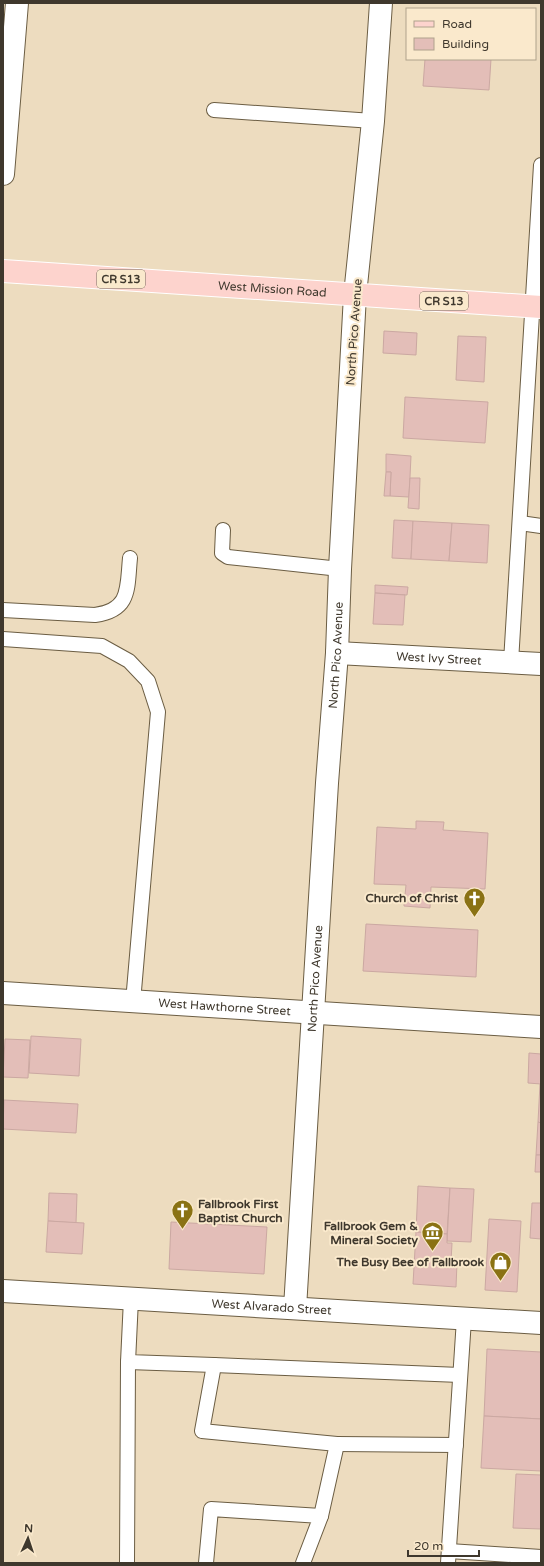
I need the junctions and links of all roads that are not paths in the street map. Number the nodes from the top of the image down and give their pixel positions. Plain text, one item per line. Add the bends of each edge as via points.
1 (17, 3) edge
2 (381, 3) edge
3 (214, 110) dead end
4 (373, 120) junction
5 (541, 165) edge
6 (3, 174) edge
7 (3, 271) edge
8 (356, 295) junction
9 (537, 307) edge
10 (520, 522) junction
11 (541, 526) edge
12 (223, 530) dead end
13 (130, 558) dead end
14 (340, 569) junction
15 (3, 610) edge
16 (3, 639) edge
17 (337, 653) junction
18 (511, 662) junction
19 (541, 664) edge
20 (3, 993) edge
21 (133, 1002) junction
22 (312, 1013) junction
23 (541, 1027) edge
24 (3, 1291) edge
25 (132, 1300) junction
26 (295, 1308) junction
27 (464, 1319) junction
28 (541, 1324) edge
29 (128, 1362) junction
30 (214, 1365) junction
31 (460, 1375) junction
32 (337, 1444) junction
33 (456, 1445) junction
34 (321, 1516) junction
35 (449, 1557) edge
36 (541, 1557) edge
37 (127, 1563) edge
38 (206, 1563) edge
39 (303, 1563) edge

1 - 6 street
2 - 4 street, North Pico Avenue
3 - 4 lane
4 - 8 street, North Pico Avenue
5 - 9 lane
7 - 8 main road, West Mission Road / CR S13
8 - 9 main road, West Mission Road / CR S13
8 - 14 street, North Pico Avenue
9 - 10 lane
10 - 11 lane
10 - 18 lane
12 - 14 lane via 222,553 228,557
13 - 15 lane via 127,593 123,603 109,613 95,615
14 - 17 street, North Pico Avenue
16 - 21 lane via 102,646 129,661 148,681 158,712
17 - 18 street, West Ivy Street
17 - 22 street, North Pico Avenue
18 - 19 street, West Ivy Street
20 - 21 street, West Hawthorne Street
21 - 22 street, West Hawthorne Street
22 - 23 street, West Hawthorne Street
22 - 26 street, North Pico Avenue
24 - 25 street, West Alvarado Street
25 - 26 street, West Alvarado Street
25 - 29 lane
26 - 27 street, West Alvarado Street
27 - 28 street, West Alvarado Street
27 - 31 lane
29 - 30 lane
29 - 37 lane
30 - 31 lane
30 - 32 lane via 202,1430
31 - 33 lane
32 - 33 lane
32 - 34 lane
33 - 35 lane
34 - 38 lane via 211,1509
34 - 39 lane
35 - 36 lane

